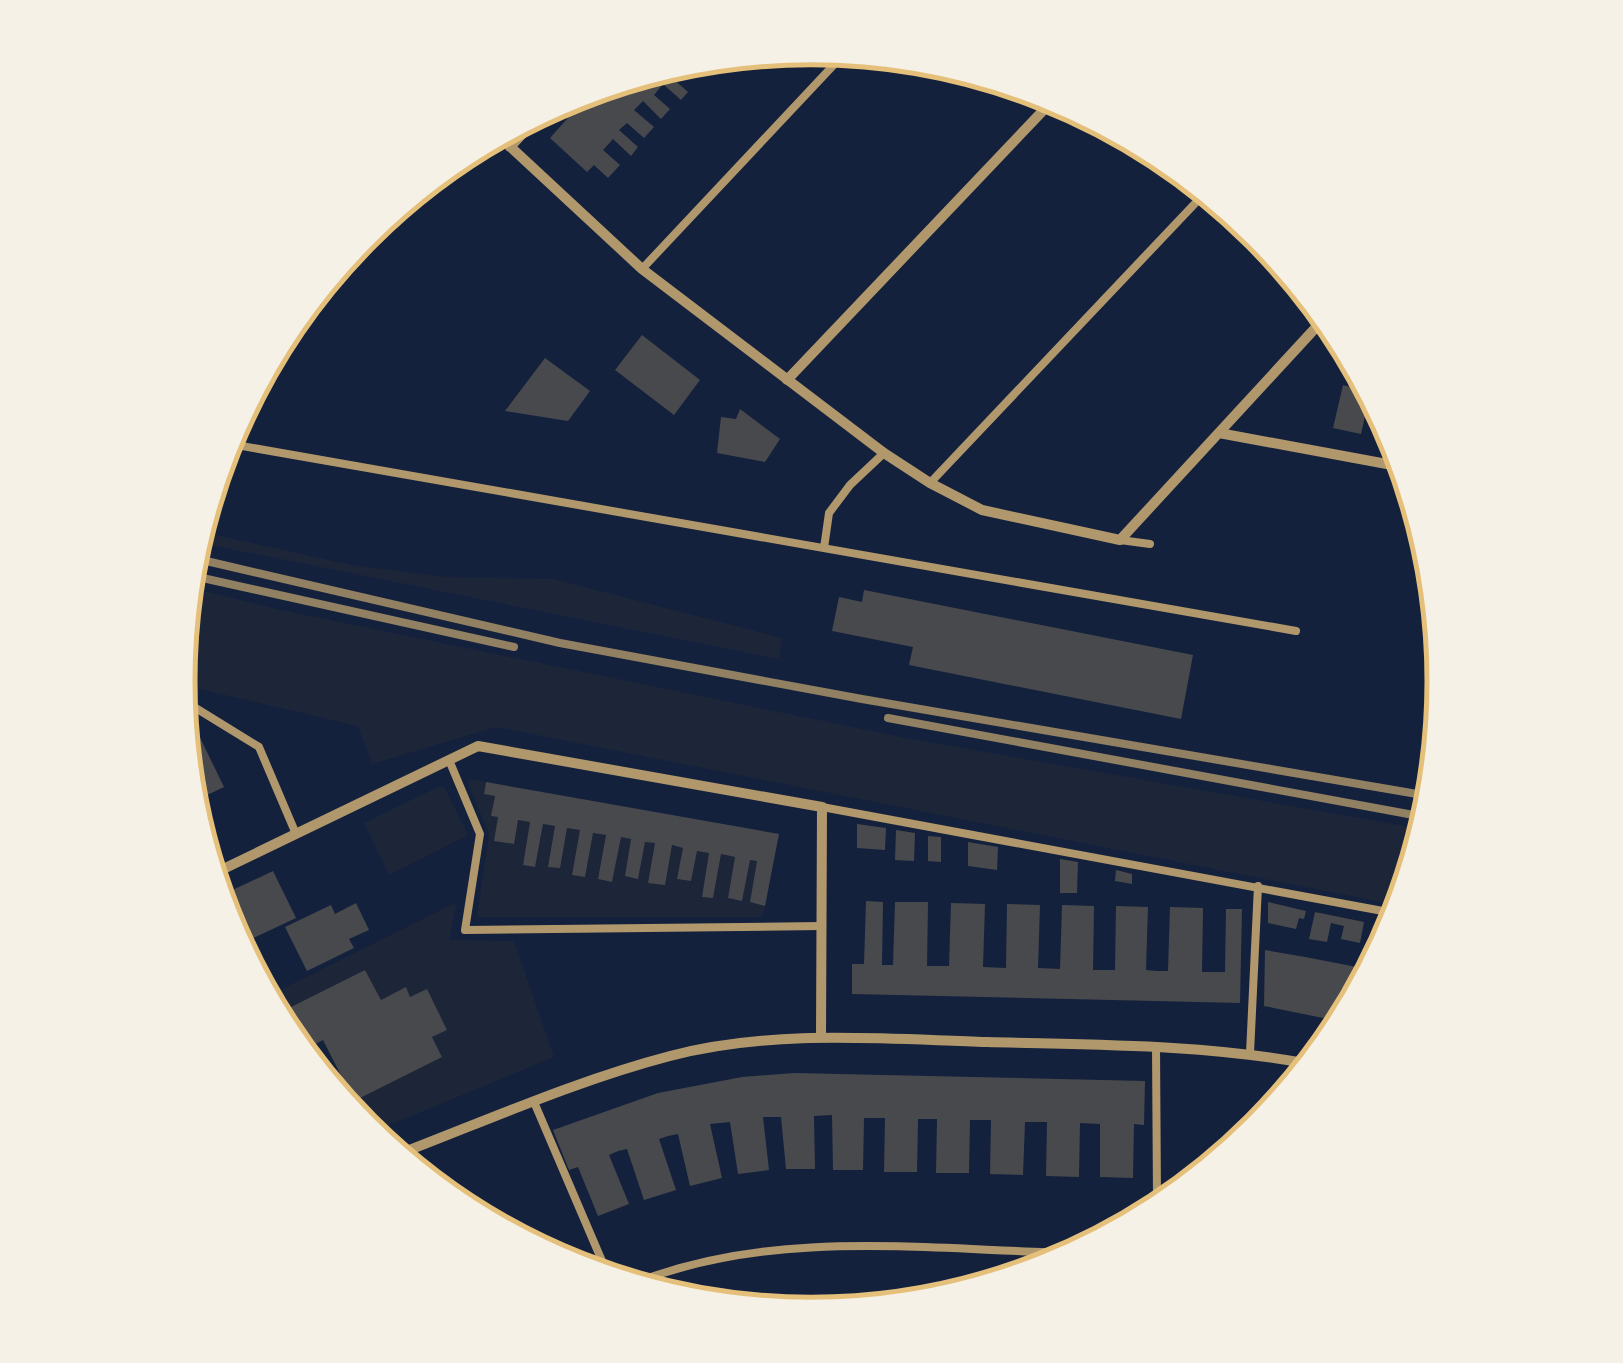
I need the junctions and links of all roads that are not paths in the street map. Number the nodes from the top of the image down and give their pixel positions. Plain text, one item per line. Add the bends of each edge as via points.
1 (833, 66) edge
2 (1043, 111) edge
3 (508, 146) edge
4 (1198, 201) edge
5 (642, 269) junction
6 (1316, 327) edge
7 (787, 380) junction
8 (1219, 433) junction
9 (242, 446) edge
10 (884, 452) junction
11 (1388, 464) edge
12 (930, 484) junction
13 (1120, 540) junction
14 (1150, 544) dead end
15 (824, 548) junction
16 (1296, 631) dead end
17 (196, 709) edge
18 (448, 760) junction
19 (822, 807) junction
20 (296, 834) junction
21 (224, 868) edge
22 (1258, 886) junction
23 (1383, 911) edge
24 (821, 926) junction
25 (821, 1037) junction
26 (1156, 1046) junction
27 (1250, 1053) junction
28 (1297, 1062) edge
29 (534, 1102) junction
30 (410, 1150) edge
31 (1157, 1192) edge
32 (1045, 1252) edge
33 (602, 1261) edge
34 (651, 1277) edge

1 - 5 lane
2 - 7 street
3 - 5 street
4 - 12 lane
5 - 7 street
6 - 8 street
7 - 10 street
8 - 11 street
8 - 13 street
9 - 15 lane
10 - 12 street
10 - 15 lane via 828,513
12 - 13 street via 982,510
13 - 14 lane
15 - 16 lane
17 - 20 lane via 259,747
18 - 19 street via 478,746
18 - 20 street
18 - 24 lane via 480,834 465,930
19 - 22 lane
19 - 24 street
20 - 21 street
22 - 23 lane
22 - 27 lane
24 - 25 street
25 - 26 street
25 - 29 street via 670,1056
26 - 27 street
26 - 31 lane
27 - 28 street
29 - 30 street
29 - 33 lane
32 - 34 lane via 863,1244 752,1251

